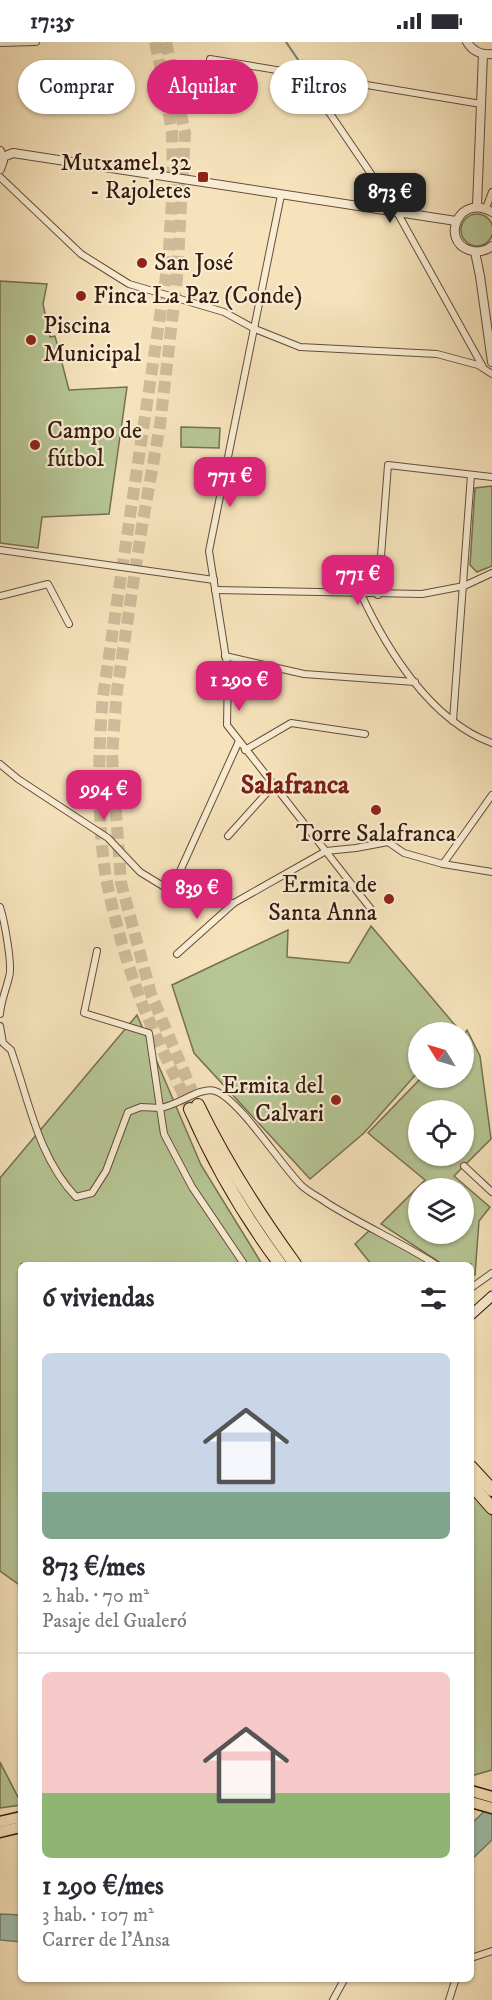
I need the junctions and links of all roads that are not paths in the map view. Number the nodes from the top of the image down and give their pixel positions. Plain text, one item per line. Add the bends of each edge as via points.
1 (36, 42) edge
2 (467, 42) edge
3 (0, 43) edge
4 (488, 54) edge
5 (210, 59) dead end
6 (270, 69) edge
7 (368, 85) edge
8 (481, 104) junction
9 (330, 114) edge
10 (2, 154) edge
11 (0, 169) edge
12 (0, 177) edge
13 (492, 192) edge
14 (281, 195) junction
15 (485, 209) edge
16 (397, 212) junction
17 (456, 221) junction
18 (492, 246) edge
19 (474, 252) junction
20 (255, 329) junction
21 (492, 362) edge
22 (484, 369) junction
23 (492, 374) edge
24 (471, 475) junction
25 (492, 477) edge
26 (0, 550) edge
27 (492, 573) edge
28 (214, 580) junction
29 (464, 586) junction
30 (215, 590) junction
31 (361, 594) junction
32 (378, 594) junction
33 (0, 596) edge
34 (69, 624) dead end
35 (225, 656) junction
36 (415, 682) junction
37 (453, 721) junction
38 (365, 734) dead end
39 (239, 741) junction
40 (492, 743) edge
41 (245, 750) junction
42 (0, 764) edge
43 (273, 786) junction
44 (492, 795) edge
45 (228, 836) dead end
46 (327, 851) junction
47 (443, 864) junction
48 (492, 872) edge
49 (171, 891) junction
50 (234, 903) junction
51 (0, 907) edge
52 (371, 909) dead end
53 (97, 951) dead end
54 (177, 954) dead end
55 (3, 983) edge
56 (0, 1014) edge
57 (0, 1026) edge
58 (2, 1046) edge
59 (160, 1108) junction
60 (464, 1166) dead end
61 (492, 1192) edge
62 (243, 1262) edge
63 (279, 1262) edge
64 (294, 1262) edge
65 (432, 1262) edge
66 (492, 1273) edge
67 (474, 1286) edge
68 (492, 1296) edge
69 (474, 1312) edge
70 (474, 1470) edge
71 (474, 1487) edge
72 (492, 1490) edge
73 (492, 1508) edge
74 (481, 1799) edge
75 (492, 1808) edge
76 (18, 1818) edge
77 (0, 1822) edge
78 (18, 1828) edge
79 (0, 1832) edge
80 (492, 1951) edge
81 (474, 1957) edge
82 (343, 1982) edge
83 (455, 1982) edge
84 (333, 2000) edge
85 (449, 2000) edge

1 - 3 street
2 - 4 street via 477,52
4 - 8 street
5 - 6 street
7 - 8 street
8 - 15 street
9 - 16 street
10 - 11 street
10 - 14 street
12 - 20 street via 81,254 129,284 224,312
13 - 15 street
14 - 16 street
14 - 20 street
15 - 17 street via 467,209
16 - 17 street
16 - 22 street
17 - 19 street via 459,243
18 - 19 street
19 - 21 street
20 - 22 street via 300,347 437,354
20 - 28 street via 209,551
22 - 23 street
24 - 25 street
24 - 29 street
24 - 32 street via 388,465
26 - 28 street
27 - 29 street
28 - 30 street
29 - 32 street via 422,594
29 - 37 street
30 - 31 street
30 - 35 street
31 - 32 street
31 - 36 street via 378,630
33 - 34 street via 48,584
35 - 36 street via 304,674
35 - 39 street via 227,725
36 - 37 street
37 - 40 street
38 - 41 street via 291,723
39 - 41 street
39 - 49 street
41 - 43 street
42 - 49 street via 108,838 140,872
43 - 45 street
43 - 46 street
44 - 47 street
46 - 47 street via 388,842 404,853
46 - 50 street
46 - 52 street
47 - 48 street
49 - 50 street via 189,899
50 - 54 street
51 - 55 street via 10,975
53 - 59 street via 84,1014 149,1033
55 - 56 street
57 - 58 street
58 - 59 street via 11,1050 32,1120 52,1165 76,1197 92,1193 106,1171 128,1112 141,1107
59 - 62 street via 164,1134 192,1187
59 - 65 street via 171,1107 208,1089 218,1091 239,1108 303,1187 355,1221
60 - 61 street
63 - 64 highway via 226,1180 194,1107
66 - 67 street
68 - 69 main road
70 - 72 highway
71 - 73 highway
74 - 75 main road
76 - 77 main road
78 - 79 main road
80 - 81 street
82 - 84 street
83 - 85 street

